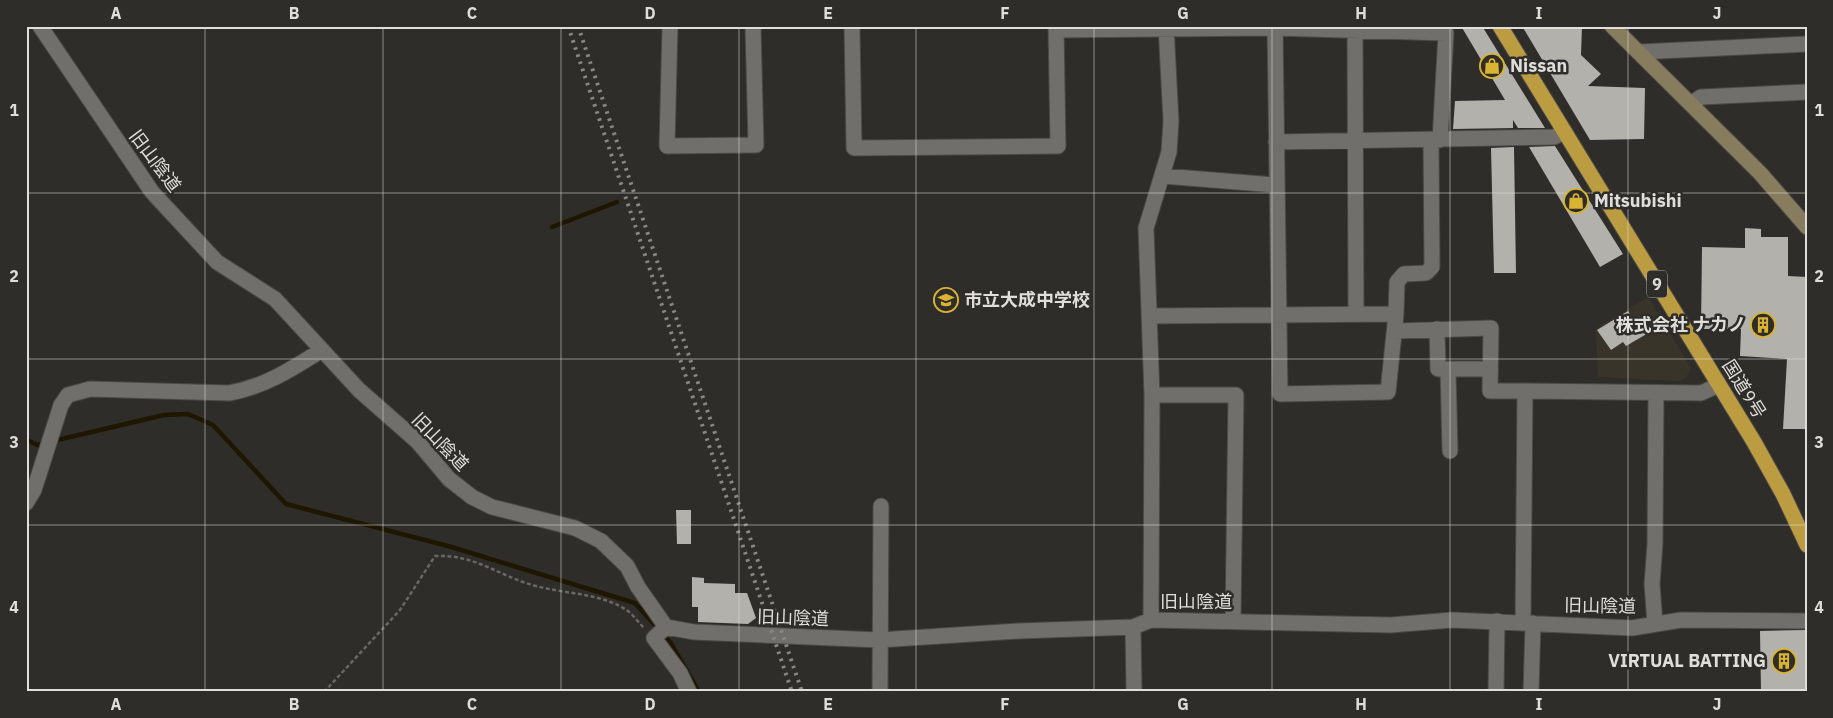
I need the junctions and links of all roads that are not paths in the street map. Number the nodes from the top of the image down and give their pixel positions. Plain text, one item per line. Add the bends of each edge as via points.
1 (40, 26) edge
2 (670, 26) edge
3 (753, 26) edge
4 (852, 26) edge
5 (1500, 26) edge
6 (1612, 26) edge
7 (1275, 27) edge
8 (1056, 28) edge
9 (1166, 28) edge
10 (1355, 29) junction
11 (1807, 44) edge
12 (1639, 52) junction
13 (1807, 92) edge
14 (1691, 104) junction
15 (1565, 132) junction
16 (1436, 140) junction
17 (1276, 142) junction
18 (1355, 142) junction
19 (1163, 176) junction
20 (1276, 185) junction
21 (1807, 227) edge
22 (1356, 314) junction
23 (1396, 314) junction
24 (1278, 315) junction
25 (1149, 316) junction
26 (1437, 330) junction
27 (1395, 331) junction
28 (322, 350) junction
29 (1490, 368) junction
30 (1448, 369) junction
31 (1719, 385) junction
32 (1524, 391) junction
33 (1656, 394) junction
34 (1152, 395) junction
35 (1450, 451) dead end
36 (26, 502) edge
37 (881, 506) dead end
38 (1807, 545) edge
39 (1151, 620) junction
40 (1233, 621) junction
41 (1497, 621) junction
42 (1807, 621) edge
43 (1528, 622) junction
44 (1654, 624) junction
45 (666, 627) junction
46 (1133, 627) junction
47 (879, 640) junction
48 (690, 692) edge
49 (880, 692) edge
50 (1134, 692) edge
51 (1496, 692) edge
52 (1531, 692) edge

1 - 28 street, 旧山陰道 via 152,192 217,262 276,299
2 - 3 street via 667,146 756,145
4 - 8 street via 854,148 1058,146
5 - 15 highway, 国道9号 / 9
6 - 12 street
7 - 9 street
7 - 10 street
7 - 17 street
8 - 9 street
9 - 19 street via 1171,121
10 - 16 street via 1446,33
10 - 18 street
11 - 12 street
12 - 14 street
13 - 14 street via 1701,97
14 - 21 street via 1760,173
15 - 16 street via 1554,137
15 - 31 highway, 国道9号 / 9
16 - 18 street
16 - 23 street via 1432,267 1426,273 1404,274 1397,282
17 - 18 street
17 - 20 street
18 - 22 street
19 - 20 street
19 - 25 street via 1146,228
20 - 24 street
22 - 23 street
22 - 24 street
23 - 27 street
24 - 25 street
24 - 27 street via 1280,394 1388,392
25 - 34 street
26 - 27 street
26 - 29 street via 1491,328
26 - 30 street via 1438,369
28 - 36 street via 282,376 249,390 229,393 90,389 68,395 61,405 34,490
28 - 45 street, 旧山陰道 via 359,390 417,441 449,479 472,497 492,507 575,528 601,541 627,566
29 - 30 street
29 - 32 street via 1490,391
30 - 35 street
31 - 33 street via 1701,393
31 - 38 highway, 国道9号 / 9 via 1783,494
32 - 33 street
32 - 43 street
33 - 44 street
34 - 39 street
34 - 40 street via 1236,395
37 - 47 street
39 - 40 street, 旧山陰道
39 - 46 street, 旧山陰道
40 - 41 street, 旧山陰道 via 1391,625 1452,620
41 - 43 street, 旧山陰道
41 - 51 street
42 - 44 street, 旧山陰道 via 1680,620
43 - 44 street, 旧山陰道 via 1632,628
43 - 52 street
45 - 47 street, 旧山陰道 via 704,633
45 - 48 street via 654,638
46 - 47 street, 旧山陰道
46 - 50 street
47 - 49 street

